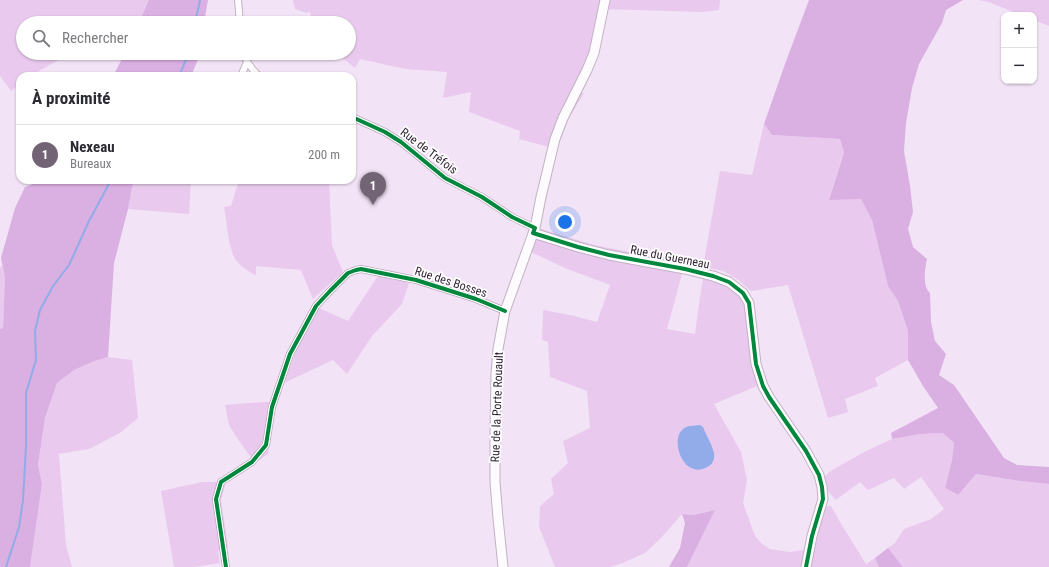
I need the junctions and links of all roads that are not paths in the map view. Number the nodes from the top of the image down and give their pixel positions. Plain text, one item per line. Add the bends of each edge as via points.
1 (238, 0) edge
2 (605, 0) edge
3 (239, 16) edge
4 (247, 62) joint
5 (243, 72) edge
6 (254, 72) edge
7 (356, 119) edge
8 (534, 231) junction
9 (505, 311) junction
10 (226, 567) edge
11 (503, 567) edge
12 (806, 567) edge

1 - 3 street
2 - 8 street, Rue de la Porte Rouault via 594,53 555,139
4 - 5 street
4 - 6 street
7 - 8 street, Rue de Tréfois via 386,132 445,178 482,197
8 - 9 street, Rue de la Porte Rouault
8 - 12 street, Rue du Guerneau via 609,255 714,276 729,282 743,293 749,303 756,364 763,386 806,451 819,475 822,487 823,499
9 - 10 street, Rue des Bosses via 416,280 361,269 348,273 316,306 290,354 272,407 266,445 252,462 221,482 216,499
9 - 11 street, Rue de la Porte Rouault via 498,349 495,433 495,482

